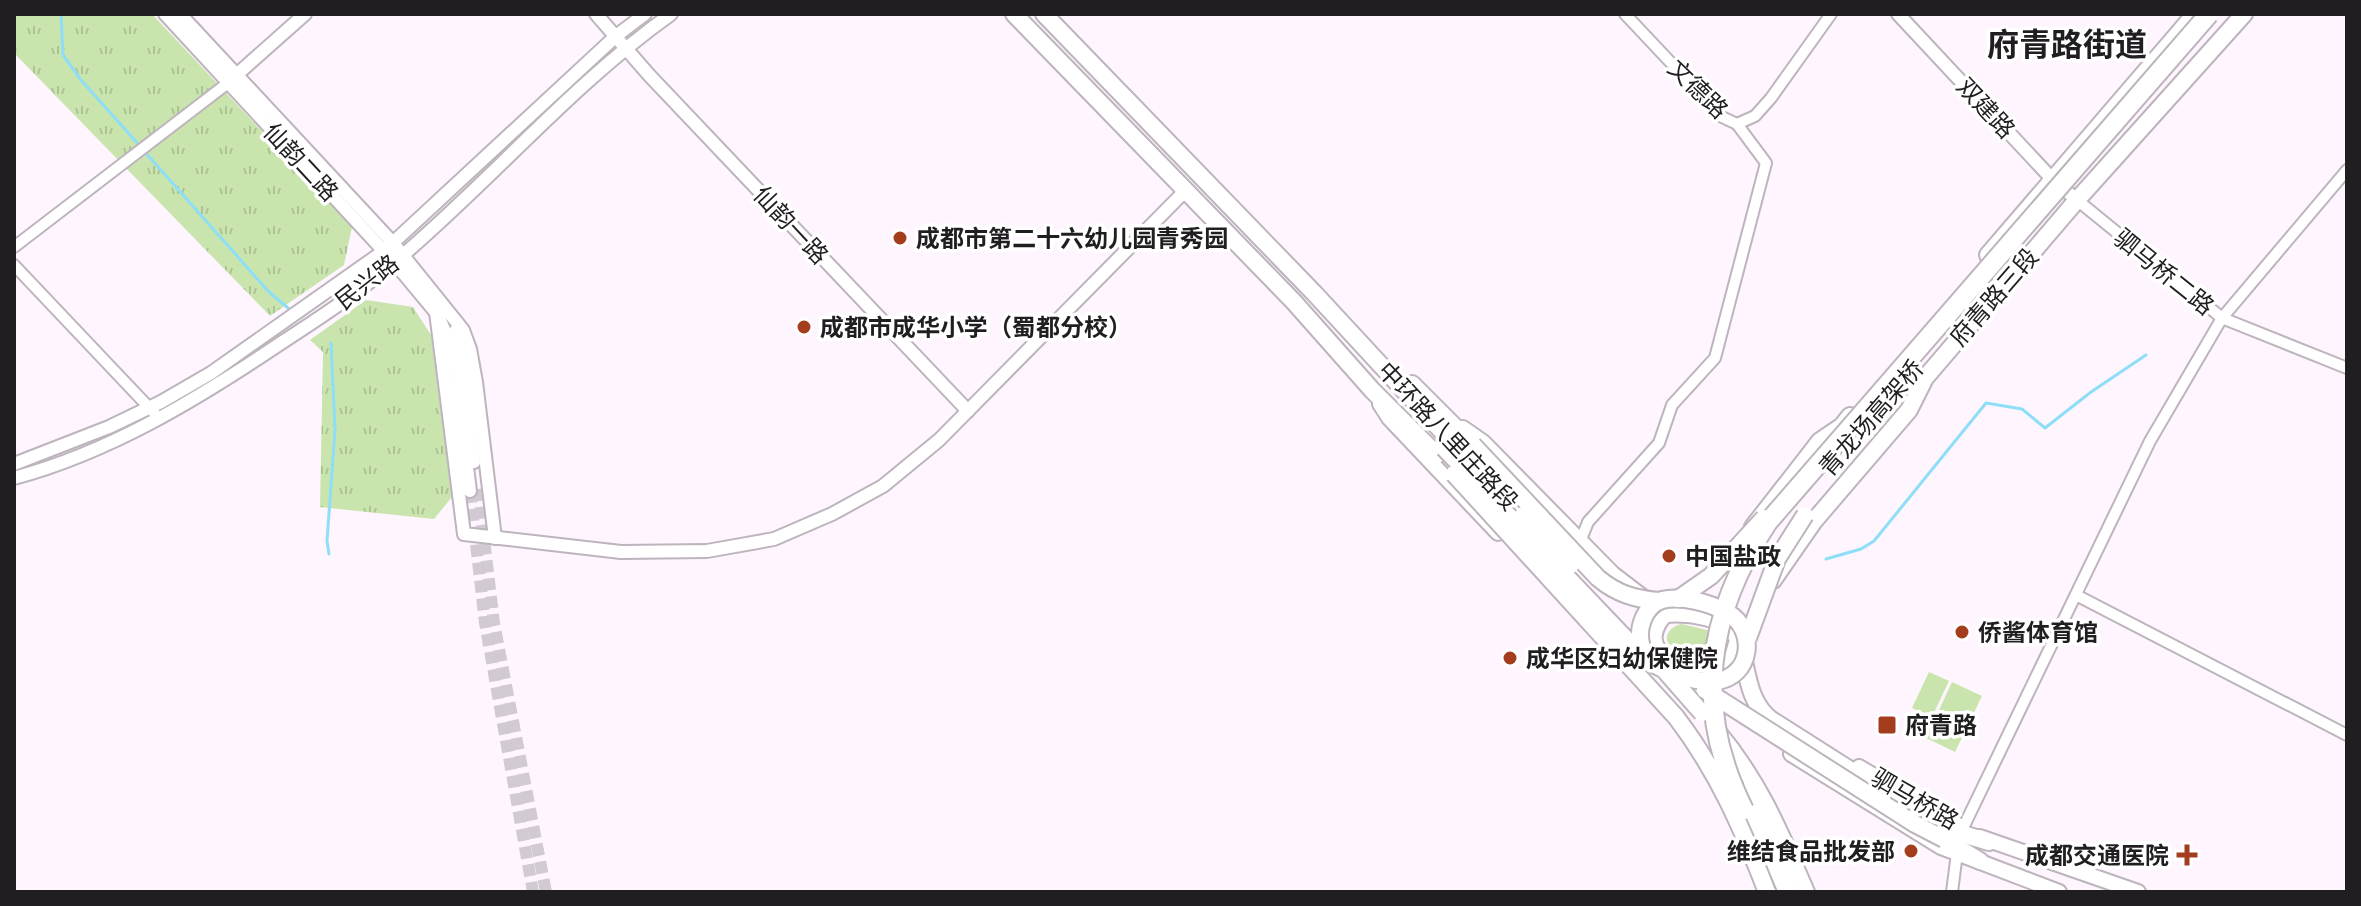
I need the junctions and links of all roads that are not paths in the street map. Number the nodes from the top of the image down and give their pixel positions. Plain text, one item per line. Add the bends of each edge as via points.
1 (165, 14) edge
2 (180, 14) edge
3 (305, 14) edge
4 (596, 14) edge
5 (645, 14) edge
6 (671, 14) edge
7 (1014, 14) edge
8 (1044, 14) edge
9 (1625, 14) edge
10 (1831, 14) edge
11 (1898, 14) edge
12 (2195, 14) edge
13 (2209, 14) edge
14 (2220, 14) edge
15 (2244, 14) edge
16 (616, 36) junction
17 (626, 48) junction
18 (232, 78) junction
19 (1737, 124) junction
20 (2347, 170) edge
21 (2053, 180) junction
22 (1185, 191) junction
23 (2077, 200) junction
24 (14, 247) edge
25 (389, 247) junction
26 (399, 258) junction
27 (14, 265) edge
28 (1315, 294) junction
29 (1294, 302) junction
30 (442, 311) junction
31 (2222, 318) junction
32 (2347, 368) edge
33 (1925, 378) junction
34 (1372, 390) junction
35 (149, 408) junction
36 (968, 411) junction
37 (1443, 415) junction
38 (159, 418) junction
39 (1842, 426) junction
40 (1444, 448) junction
41 (14, 464) edge
42 (14, 478) edge
43 (474, 492) junction
44 (495, 538) junction
45 (1580, 542) junction
46 (2076, 595) junction
47 (1678, 599) junction
48 (1662, 608) junction
49 (1739, 647) junction
50 (1665, 664) junction
51 (1686, 678) junction
52 (2347, 735) edge
53 (1952, 832) junction
54 (1989, 842) joint
55 (1957, 853) junction
56 (1980, 861) junction
57 (1767, 892) edge
58 (1779, 892) edge
59 (1788, 892) edge
60 (1806, 892) edge
61 (1952, 892) edge
62 (2059, 892) edge
63 (2138, 892) edge

1 - 18 street, 仙韵二路
2 - 18 street, 仙韵二路
3 - 18 street
4 - 16 street, 仙韵一路
5 - 16 street, 民兴路
6 - 17 street, 民兴路
7 - 22 main road, 中环路八里庄路段
8 - 28 main road, 中环路八里庄路段
9 - 19 street, 文德路 via 1722,117
10 - 19 street, 文德路 via 1771,98 1755,116
11 - 21 street, 双建路
12 - 21 main road, 府青路三段
13 - 58 highway, 青龙场高架桥, bridge via 1768,522 1738,570 1721,619 1712,708 1720,754
14 - 59 highway, 青龙场高架桥, bridge via 1774,527 1744,577 1728,634 1723,713 1735,766
15 - 23 main road, 府青路三段
16 - 17 street, 仙韵一路
16 - 25 street, 民兴路
17 - 26 street, 民兴路
17 - 36 street, 仙韵一路
18 - 24 street
18 - 25 street, 仙韵二路
19 - 45 street via 1766,163 1715,358 1672,405 1659,443 1588,522
20 - 31 street
21 - 23 street, 双建路
21 - 39 main road, 府青路三段
22 - 29 main road, 中环路八里庄路段
22 - 36 street
23 - 31 street, 驷马桥二路
23 - 33 main road, 府青路三段
25 - 26 street, 仙韵二路
25 - 35 street, 民兴路 via 211,373
26 - 30 street, 仙韵二路
26 - 38 street, 民兴路 via 330,311
27 - 35 street
28 - 37 main road
28 - 40 main road, 中环路八里庄路段
29 - 34 main road, 中环路八里庄路段
29 - 40 main road via 1327,328
30 - 43 street, 仙韵二路
30 - 43 street, 仙韵二路 via 463,330 470,349
31 - 32 street, 驷马桥二路
31 - 46 street via 2150,441
33 - 49 main road, 府青路三段 via 1909,410 1814,521
33 - 49 main road, bridge via 1805,515 1777,559
34 - 40 main road, 中环路八里庄路段
34 - 50 main road via 1389,418 1590,630
35 - 38 street
35 - 41 street, 民兴路
36 - 44 street via 883,486 774,539 707,551 621,552
37 - 45 main road via 1483,442
37 - 48 main road, bridge via 1598,578 1612,590
38 - 42 street, 民兴路 via 102,446
39 - 47 main road, bridge via 1717,570
39 - 48 main road, 府青路三段 via 1820,441 1719,565
40 - 50 main road, bridge via 1641,656
40 - 57 main road, 中环路八里庄路段, bridge via 1697,745 1731,806
40 - 60 main road, 中环路八里庄路段, bridge via 1612,609 1739,757 1773,814
43 - 44 street, 仙韵二路
43 - 44 street, 仙韵二路 via 464,534
45 - 48 main road via 1613,574
46 - 52 street
46 - 53 street
47 - 48 main road, bridge
47 - 49 main road, bridge via 1718,607 1741,623
48 - 49 main road via 1715,622
48 - 50 main road, 府青路三段, bridge via 1647,611 1640,631 1642,648
49 - 50 main road via 1711,666
49 - 51 main road, bridge via 1736,674 1719,681
49 - 53 main road via 1760,712
49 - 55 main road, 驷马桥路 via 1755,717 1772,742 1873,808
50 - 51 main road, bridge
51 - 53 main road, bridge via 1915,824
53 - 54 main road
53 - 56 main road
54 - 63 main road
55 - 56 main road, 驷马桥路
55 - 61 street
56 - 62 main road, 驷马桥路

